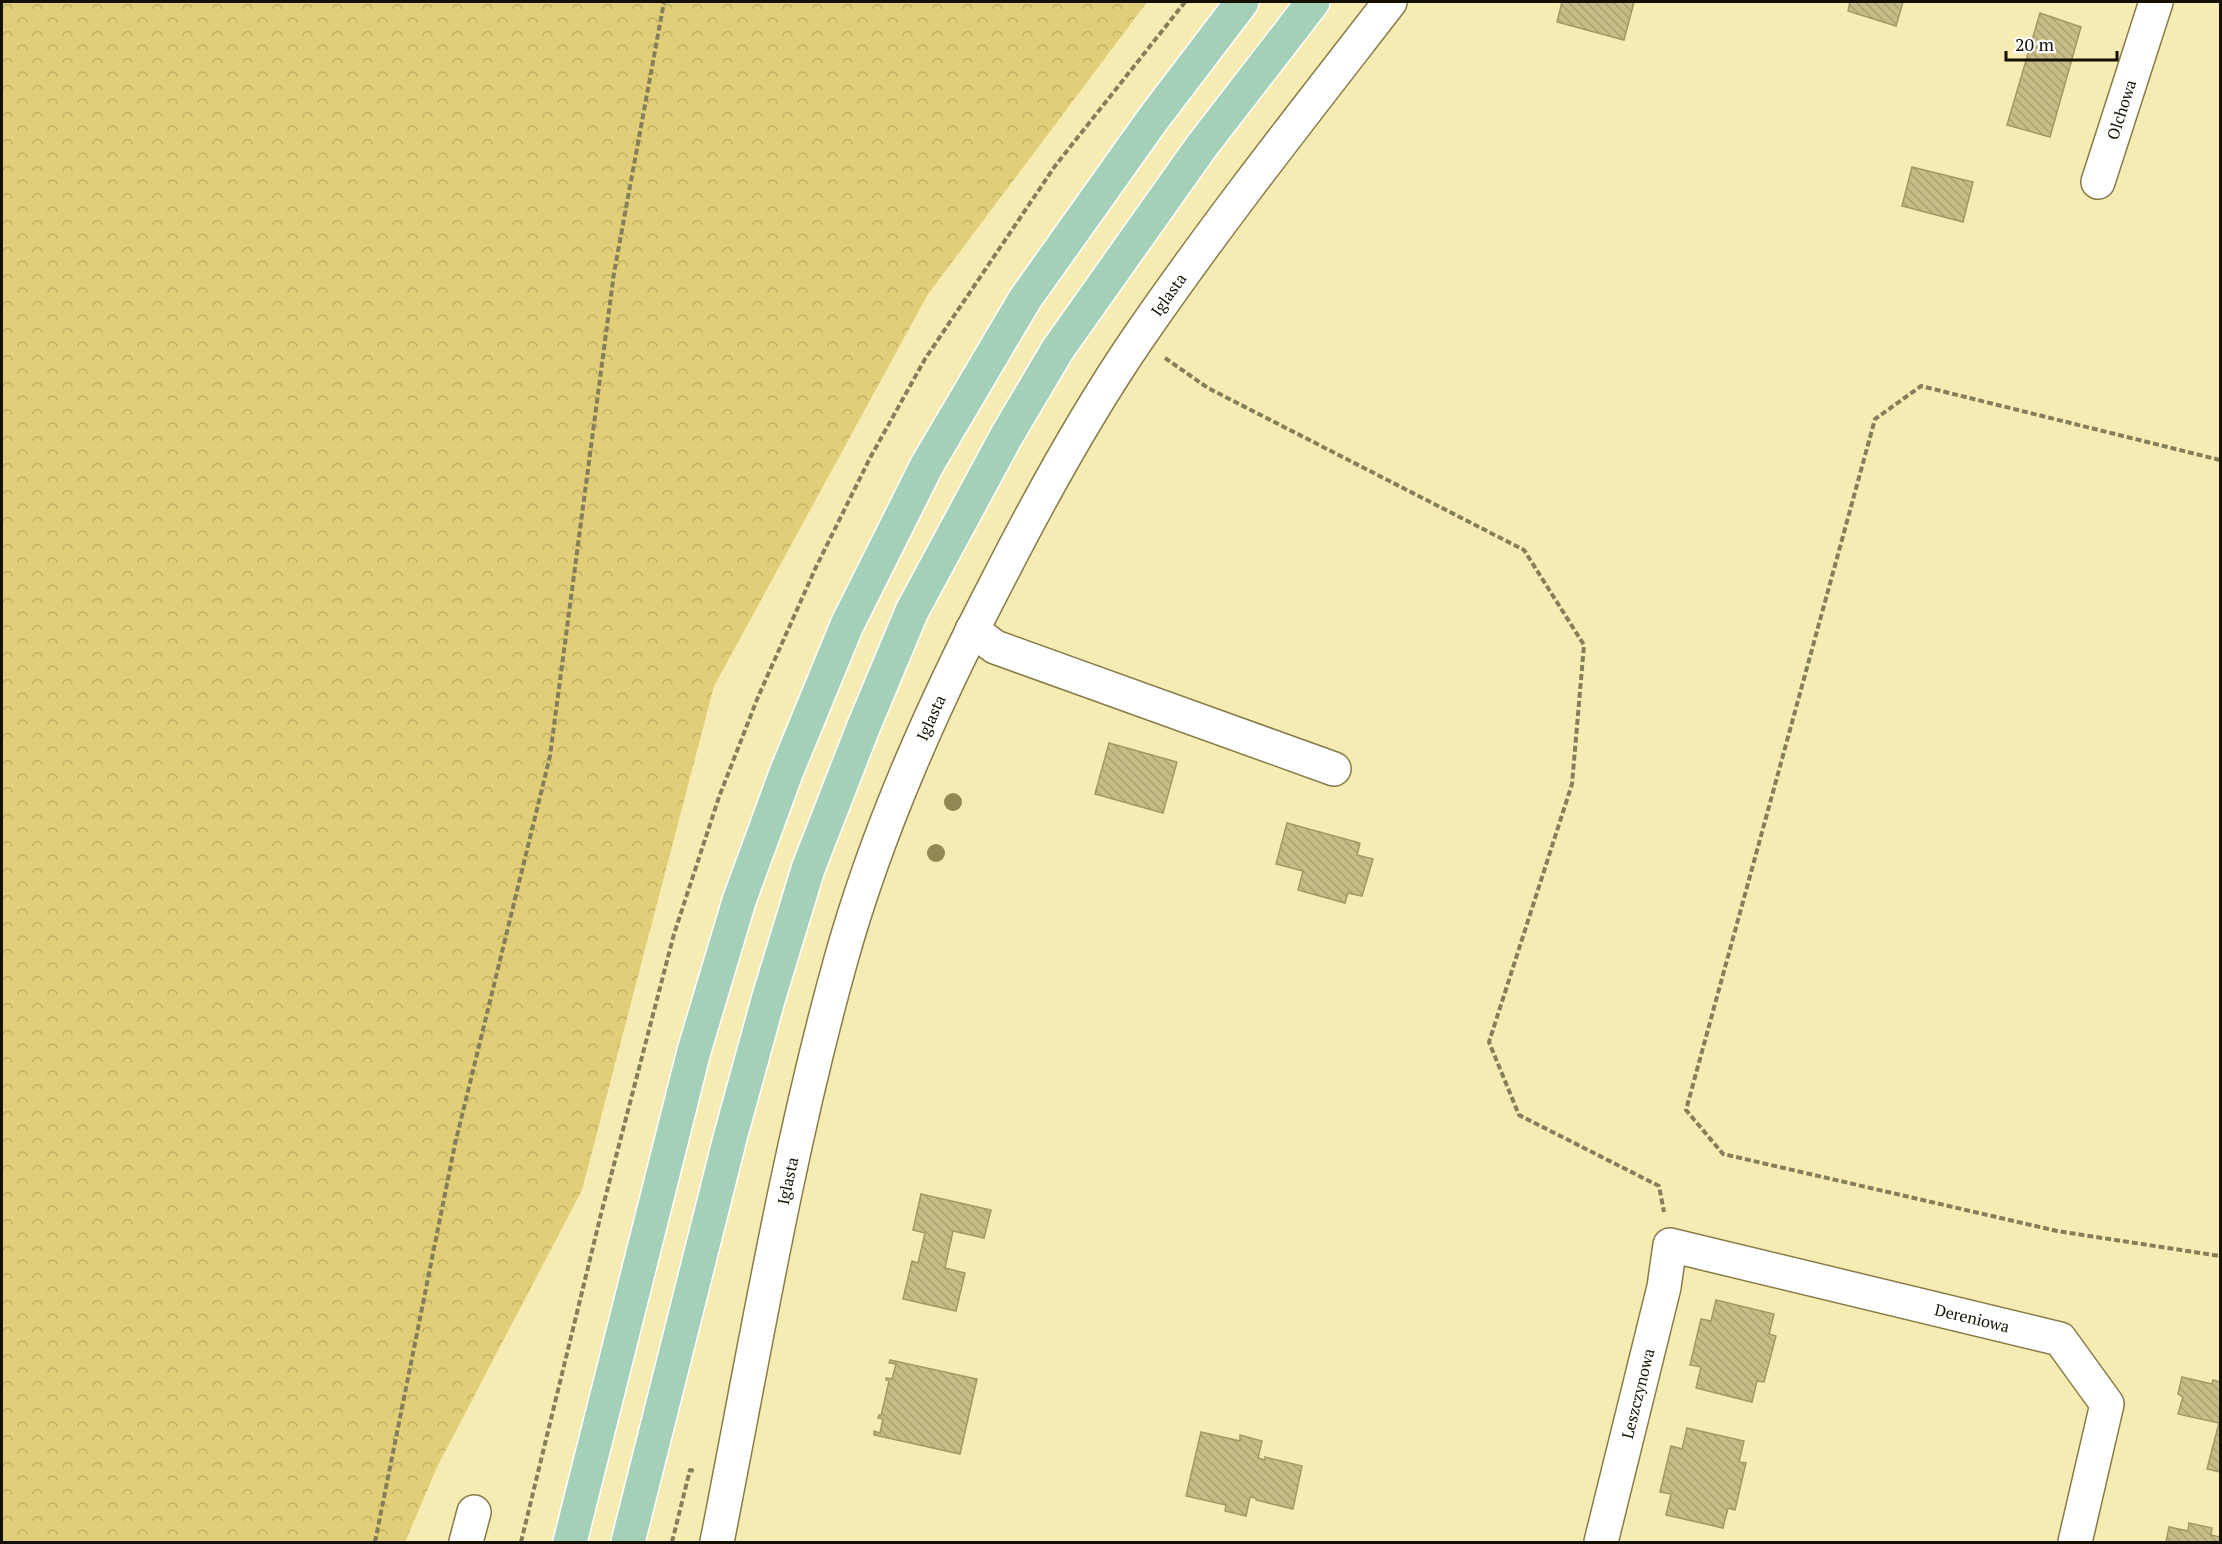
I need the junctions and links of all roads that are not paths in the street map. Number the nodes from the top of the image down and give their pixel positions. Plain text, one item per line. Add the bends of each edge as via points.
1 (1242, 2) edge
2 (1313, 2) edge
3 (1390, 2) edge
4 (2156, 2) edge
5 (2098, 182) dead end
6 (972, 630) junction
7 (1334, 769) dead end
8 (1670, 1245) joint
9 (570, 1542) edge
10 (628, 1542) edge
11 (717, 1542) edge
12 (1601, 1542) edge
13 (2075, 1542) edge

1 - 9 main road via 1025,299 927,465 848,625 786,773 739,901 694,1051
2 - 10 main road via 1201,147 1058,349 912,611 808,870 768,1000
3 - 6 street, Iglasta via 1137,339 1066,450
4 - 5 street, Olchowa
6 - 7 street via 995,647
6 - 11 street, Iglasta via 918,746 840,962 790,1168
8 - 12 street, Leszczynowa via 1664,1287
8 - 13 street, Dereniowa via 2060,1339 2107,1404

